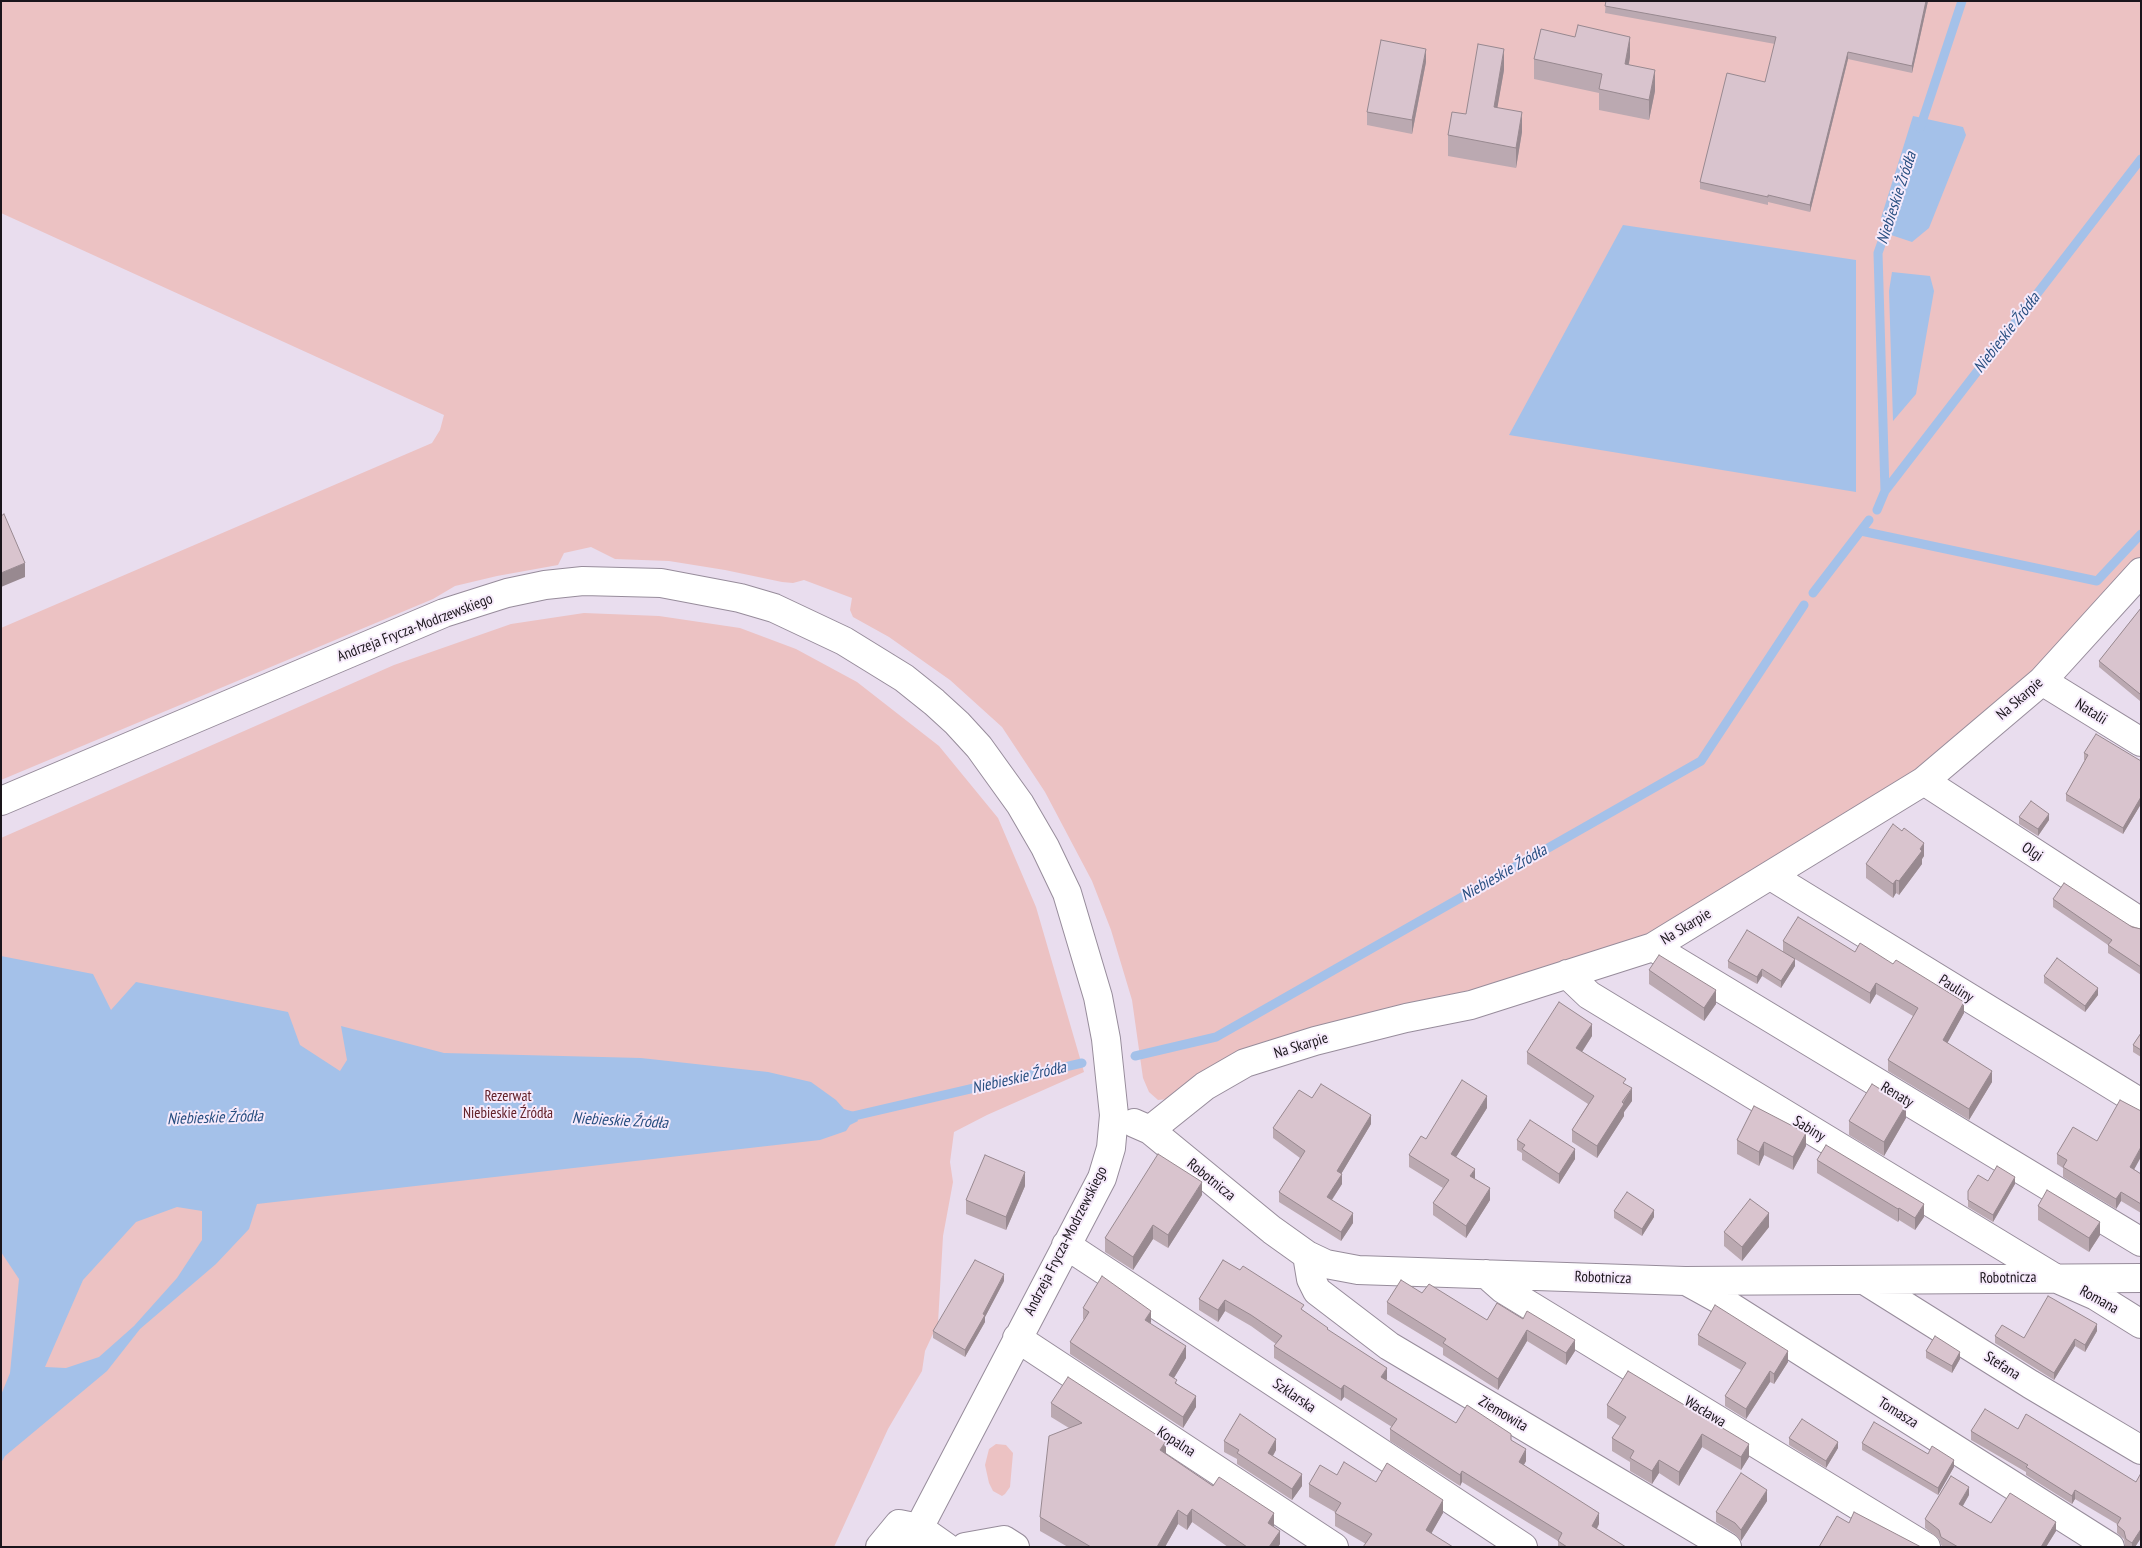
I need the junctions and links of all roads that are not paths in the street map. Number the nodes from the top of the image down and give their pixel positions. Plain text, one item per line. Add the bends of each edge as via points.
1 (2141, 572) edge
2 (2042, 681) junction
3 (2141, 742) edge
4 (1924, 781) junction
5 (1, 801) edge
6 (1771, 876) junction
7 (2141, 922) edge
8 (1653, 948) junction
9 (1567, 974) junction
10 (2141, 1103) edge
11 (1114, 1115) junction
12 (1150, 1130) junction
13 (2141, 1242) edge
14 (1066, 1245) junction
15 (1307, 1255) junction
16 (1486, 1274) junction
17 (2055, 1278) junction
18 (2141, 1278) edge
19 (1864, 1280) junction
20 (1685, 1281) junction
21 (2141, 1324) edge
22 (1017, 1338) junction
23 (2141, 1450) edge
24 (914, 1537) edge
25 (880, 1547) edge
26 (946, 1547) edge
27 (965, 1547) edge
28 (1015, 1547) edge
29 (1334, 1547) edge
30 (1523, 1547) edge
31 (1727, 1547) edge
32 (1926, 1547) edge
33 (2110, 1547) edge

1 - 2 street, Na Skarpie
2 - 3 street, Natalii
2 - 4 street, Na Skarpie
4 - 6 street, Na Skarpie
4 - 7 street, Olgi
5 - 11 street, Andrzeja Frycza-Modrzewskiego via 385,637 444,613 507,593 583,581 622,581 661,583 740,598 774,608 844,640 904,678 957,723 979,747 1020,804 1067,893 1098,997
6 - 8 street, Na Skarpie
6 - 10 street, Pauliny
8 - 9 street, Na Skarpie
8 - 13 street, Renaty
9 - 12 street, Na Skarpie via 1471,1005 1324,1038 1245,1063 1205,1086
9 - 17 street, Sabiny via 1589,995
11 - 12 street, Robotnicza
11 - 14 street, Andrzeja Frycza-Modrzewskiego via 1111,1148 1102,1178
12 - 15 street, Robotnicza
14 - 22 street, Andrzeja Frycza-Modrzewskiego
14 - 30 street, Szklarska
15 - 16 street, Robotnicza via 1326,1264 1358,1270
15 - 31 street, Ziemowita via 1317,1291 1389,1346
16 - 20 street, Robotnicza
16 - 32 street, Wacława via 1503,1289
17 - 18 street, Robotnicza
17 - 19 street, Robotnicza
17 - 21 street, Romana via 2096,1296
19 - 20 street, Robotnicza
19 - 23 street, Stefana
20 - 33 street, Tomasza via 1717,1298
22 - 24 street, Andrzeja Frycza-Modrzewskiego
22 - 29 street, Kopalna
24 - 25 street via 899,1524
24 - 26 street
27 - 28 street via 1004,1540

